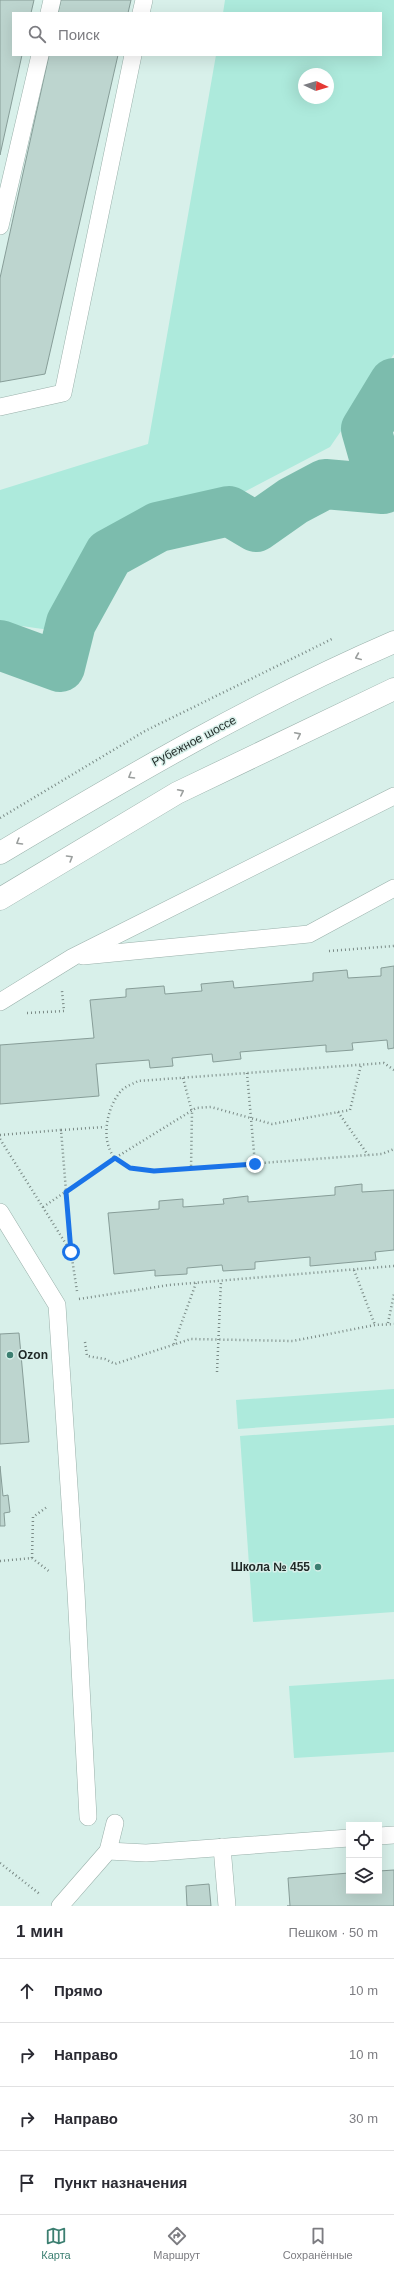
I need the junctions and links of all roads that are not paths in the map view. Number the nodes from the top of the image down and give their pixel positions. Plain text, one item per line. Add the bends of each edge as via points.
1 (52, 0) edge
2 (144, 0) edge
3 (49, 12) edge
4 (141, 12) edge
5 (40, 56) edge
6 (133, 56) edge
7 (0, 226) edge
8 (0, 407) edge
9 (394, 642) edge
10 (394, 689) edge
11 (394, 796) edge
12 (0, 853) edge
13 (394, 888) edge
14 (0, 899) edge
15 (73, 957) junction
16 (0, 1002) edge
17 (0, 1212) edge
18 (88, 1816) dead end
19 (115, 1823) dead end
20 (394, 1835) edge
21 (382, 1836) edge
22 (346, 1838) edge
23 (222, 1847) junction
24 (108, 1851) junction
25 (60, 1906) edge
26 (227, 1906) edge

1 - 3 lane
2 - 4 lane
5 - 7 lane
6 - 8 lane via 62,393
9 -> 12 main road, Рубежное шоссе via 337,666 164,756
14 -> 10 main road via 177,793
11 - 15 lane
13 - 15 lane via 309,934
15 - 16 lane
17 - 18 lane via 57,1305
19 - 24 lane
20 - 21 lane
22 - 23 lane
23 - 24 lane via 146,1853
23 - 26 lane
24 - 25 lane

